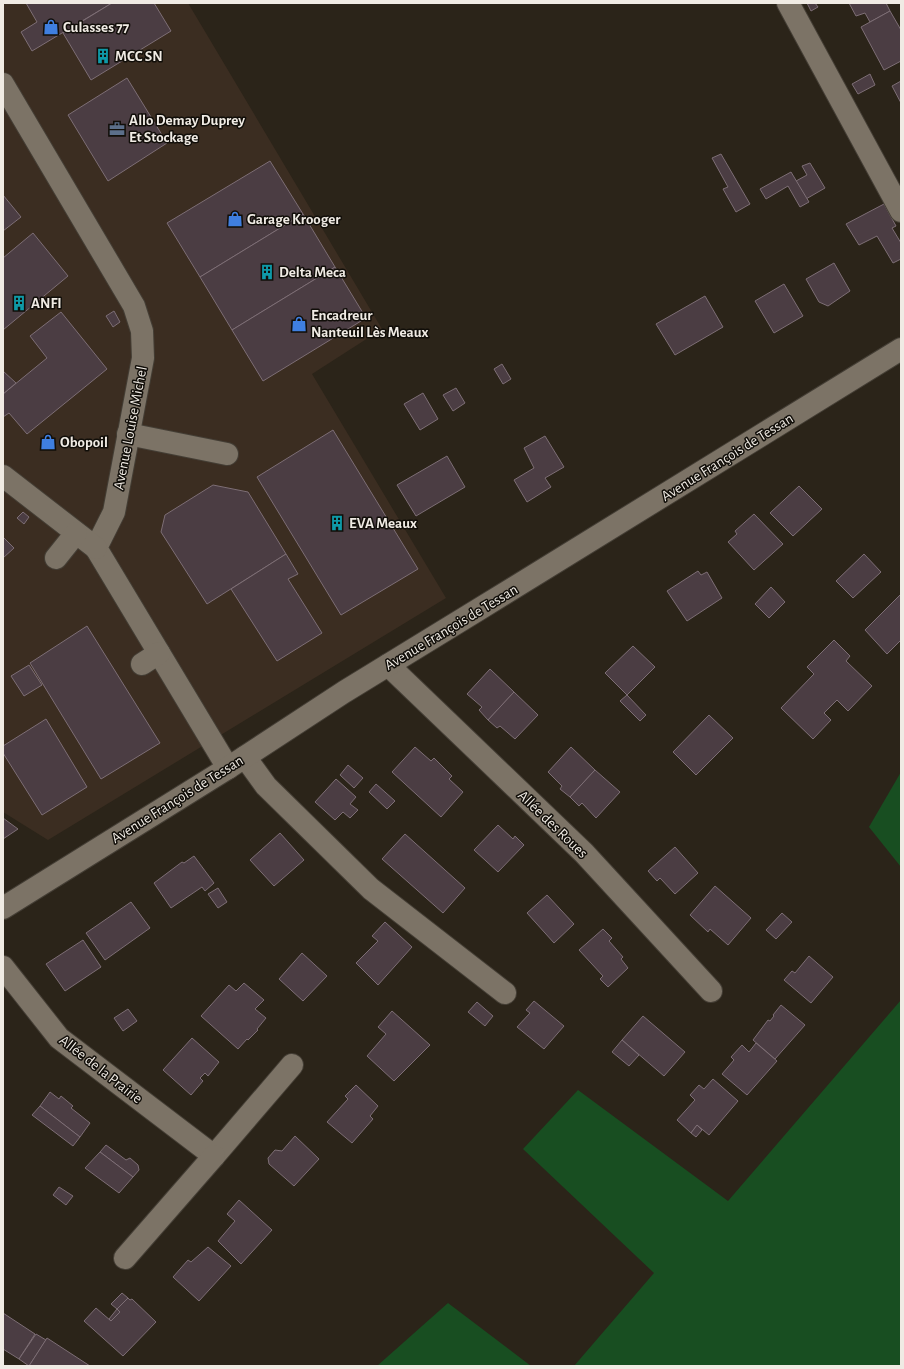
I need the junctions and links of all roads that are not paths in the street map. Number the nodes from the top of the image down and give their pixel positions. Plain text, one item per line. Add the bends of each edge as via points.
1 (788, 3) edge
2 (3, 84) edge
3 (901, 211) edge
4 (901, 349) edge
5 (128, 434) junction
6 (227, 454) dead end
7 (3, 476) edge
8 (76, 534) junction
9 (96, 548) junction
10 (56, 558) dead end
11 (388, 665) junction
12 (236, 762) junction
13 (3, 908) edge
14 (3, 967) edge
15 (710, 991) dead end
16 (505, 993) dead end
17 (292, 1065) dead end
18 (214, 1156) junction
19 (126, 1258) dead end

1 - 3 street
2 - 5 street, Avenue Louise Michel via 134,306 142,331 143,358
4 - 11 street, Avenue François de Tessan
5 - 6 street
5 - 9 street, Avenue Louise Michel via 114,512
7 - 8 street
8 - 9 street
8 - 10 street
9 - 12 street via 151,659
11 - 12 street, Avenue François de Tessan
11 - 15 street, Allée des Roues via 584,853
12 - 13 street, Avenue François de Tessan
12 - 16 street via 266,786 371,889
14 - 18 street, Allée de la Prairie via 59,1038
17 - 18 street
18 - 19 street

